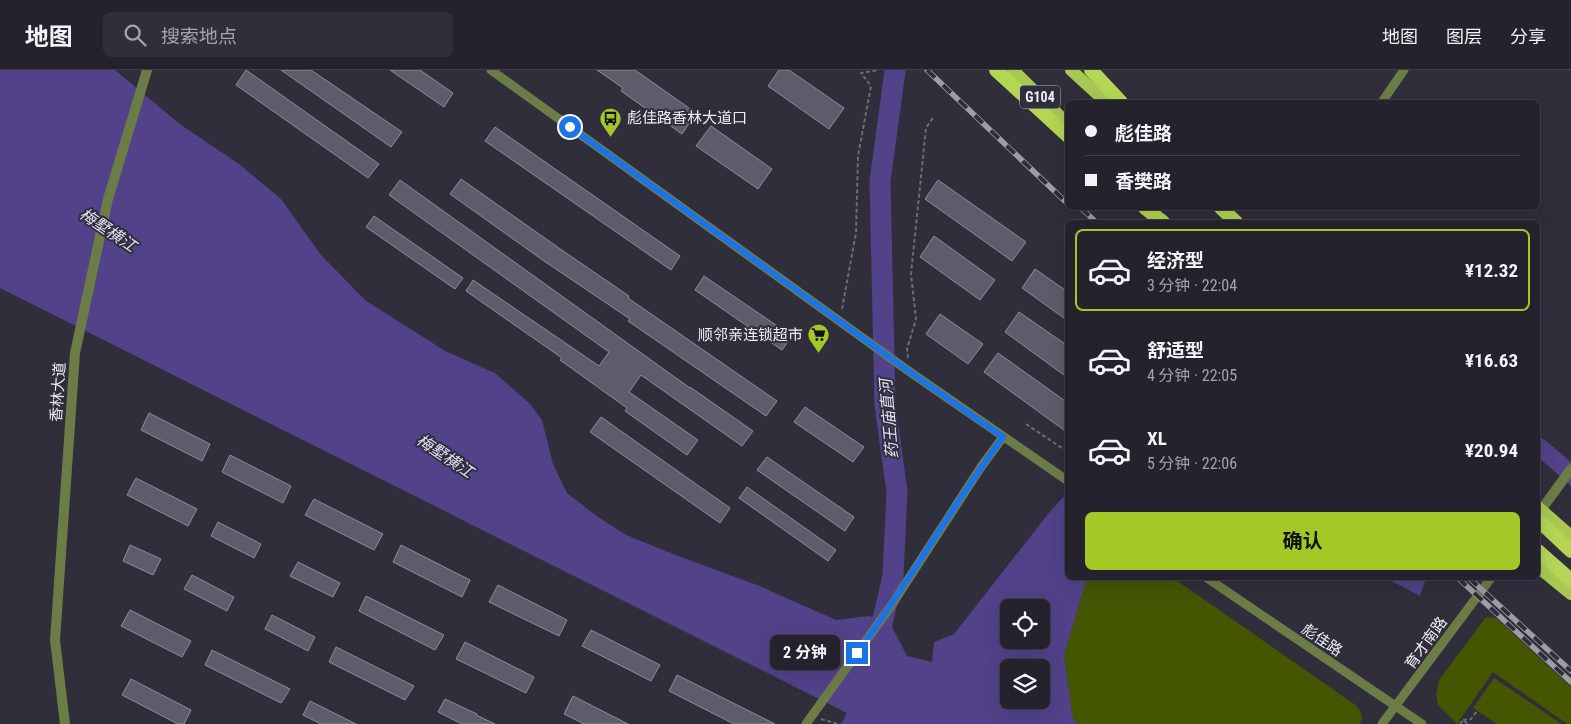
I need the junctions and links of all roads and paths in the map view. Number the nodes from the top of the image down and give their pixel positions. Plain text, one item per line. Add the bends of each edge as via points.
1 (147, 70) edge
2 (491, 70) edge
3 (878, 70) edge
4 (996, 70) edge
5 (1013, 70) edge
6 (1071, 70) edge
7 (1090, 70) edge
8 (1404, 70) edge
9 (1104, 100) edge
10 (1120, 100) edge
11 (1383, 100) edge
12 (934, 116) dead end
13 (1065, 121) edge
14 (1065, 133) edge
15 (1148, 210) edge
16 (1157, 210) edge
17 (1222, 210) edge
18 (1160, 220) edge
19 (1168, 220) edge
20 (1234, 220) edge
21 (839, 322) junction
22 (910, 372) junction
23 (1026, 424) dead end
24 (1003, 437) junction
25 (1065, 450) edge
26 (1571, 468) edge
27 (1065, 479) edge
28 (1540, 510) edge
29 (1540, 514) edge
30 (1540, 515) edge
31 (1571, 536) edge
32 (1571, 551) edge
33 (1540, 553) edge
34 (1540, 569) edge
35 (1210, 580) edge
36 (1490, 580) edge
37 (1571, 580) edge
38 (1571, 594) edge
39 (1395, 706) junction
40 (1477, 711) dead end
41 (808, 720) edge
42 (1463, 720) junction
43 (65, 724) edge
44 (837, 724) edge
45 (1382, 724) edge
46 (1422, 724) edge
47 (1460, 724) edge
48 (1468, 724) edge

1 - 43 street, 香林大道 via 108,199 76,353 54,640
2 - 21 street
3 - 21 path via 861,73 871,86 858,156 856,233
4 - 14 highway
5 - 13 main road, G104
6 - 9 main road, G104
7 - 10 highway
8 - 11 street
12 - 22 path via 926,128 911,274 916,319 907,349
15 - 18 highway
16 - 19 main road
17 - 20 highway, bridge
21 - 22 street
22 - 24 street
23 - 25 path
24 - 27 street
24 - 41 street via 980,467 891,606
26 - 28 street
29 - 31 main road
30 - 32 highway
33 - 37 highway
34 - 38 main road
35 - 39 street, 彪佳路
36 - 39 street, 育才南路
39 - 45 street, 育才南路
39 - 46 street, 彪佳路
40 - 42 path via 1471,719
41 - 44 path
42 - 47 path
42 - 48 path

